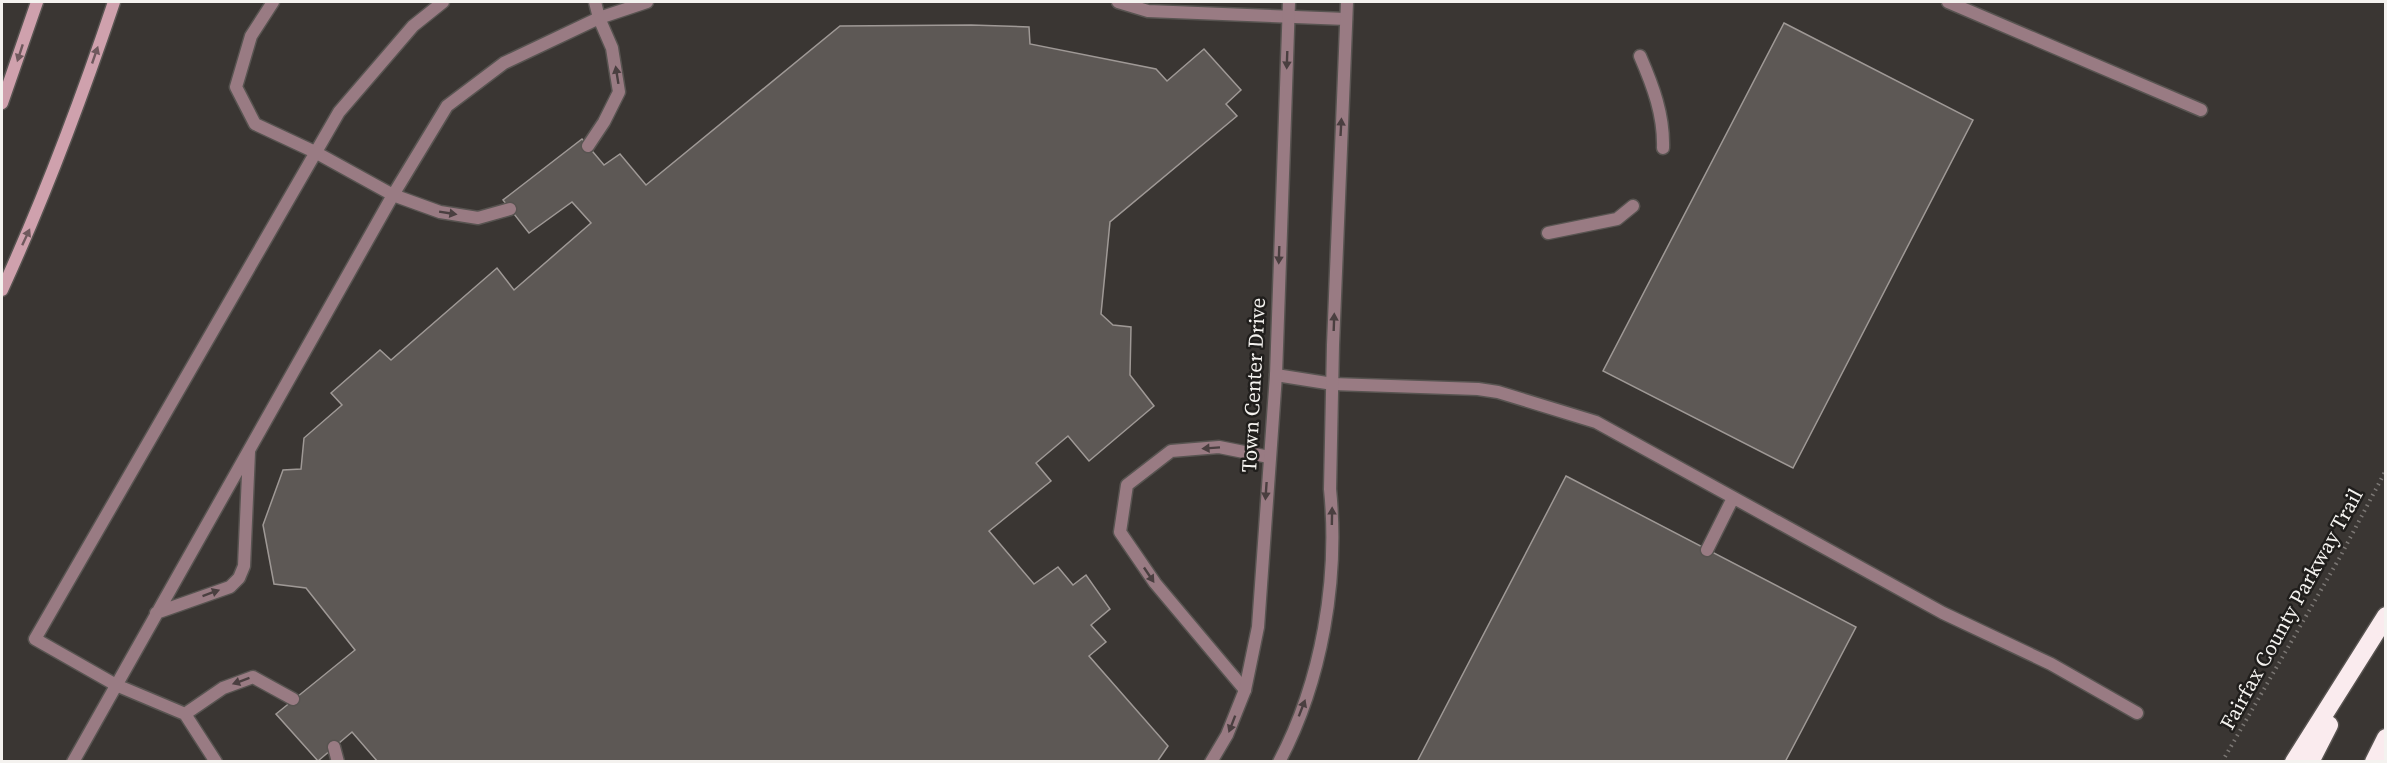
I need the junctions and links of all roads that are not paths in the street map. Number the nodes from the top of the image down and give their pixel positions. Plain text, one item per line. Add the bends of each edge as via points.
1 (37, 2) edge
2 (114, 2) edge
3 (273, 2) edge
4 (443, 2) edge
5 (595, 2) edge
6 (647, 2) edge
7 (1118, 2) edge
8 (1289, 2) edge
9 (1347, 2) edge
10 (1948, 2) edge
11 (599, 18) junction
12 (1288, 18) junction
13 (1346, 19) junction
14 (1640, 56) dead end
15 (2, 104) edge
16 (2202, 110) dead end
17 (588, 146) dead end
18 (1663, 148) dead end
19 (315, 152) junction
20 (393, 195) junction
21 (1633, 206) dead end
22 (510, 209) dead end
23 (1548, 233) dead end
24 (2, 290) edge
25 (1276, 375) junction
26 (1333, 384) junction
27 (249, 449) junction
28 (1269, 457) junction
29 (1733, 498) junction
30 (1707, 550) dead end
31 (156, 613) junction
32 (2385, 616) edge
33 (116, 685) junction
34 (1245, 690) junction
35 (293, 699) dead end
36 (2137, 712) dead end
37 (185, 714) junction
38 (2385, 738) edge
39 (334, 747) dead end
40 (73, 762) edge
41 (216, 762) edge
42 (338, 762) edge
43 (1211, 762) edge
44 (1279, 762) edge
45 (2294, 762) edge
46 (2310, 762) edge
47 (2374, 762) edge

1 -> 15 main road
24 -> 2 main road via 36,215
3 - 19 street via 251,36 236,87 255,124
4 - 19 street via 413,26 339,112
5 - 11 street
6 - 11 street
7 - 12 street via 1148,11
8 - 12 street, Town Center Drive
9 - 13 street
10 - 16 street
17 -> 11 street via 620,92 612,48
11 - 20 street via 504,63 447,106
12 - 13 street
12 -> 25 street, Town Center Drive
26 -> 13 street
14 - 18 street via 1662,120
19 - 20 street
19 - 33 street via 35,639
20 -> 22 street via 440,212 478,218
20 - 27 street
21 - 23 street via 1617,219
25 - 26 street
25 - 28 street, Town Center Drive
26 - 29 street via 1498,393 1596,422
44 -> 26 street via 1312,681 1324,630 1332,510
27 - 31 street
31 -> 27 street via 230,586 239,578 244,566
28 -> 34 street, Town Center Drive via 1264,571
28 -> 34 street via 1220,447 1171,451 1127,485 1120,532 1155,583
29 - 30 street
29 - 36 street via 1943,613 2051,664
31 - 33 street
32 - 45 highway
32 - 46 highway
33 - 37 street
33 - 40 street
34 -> 43 street, Town Center Drive
35 -> 37 street via 253,677 223,688
37 - 41 street
38 - 47 highway
39 - 42 street

